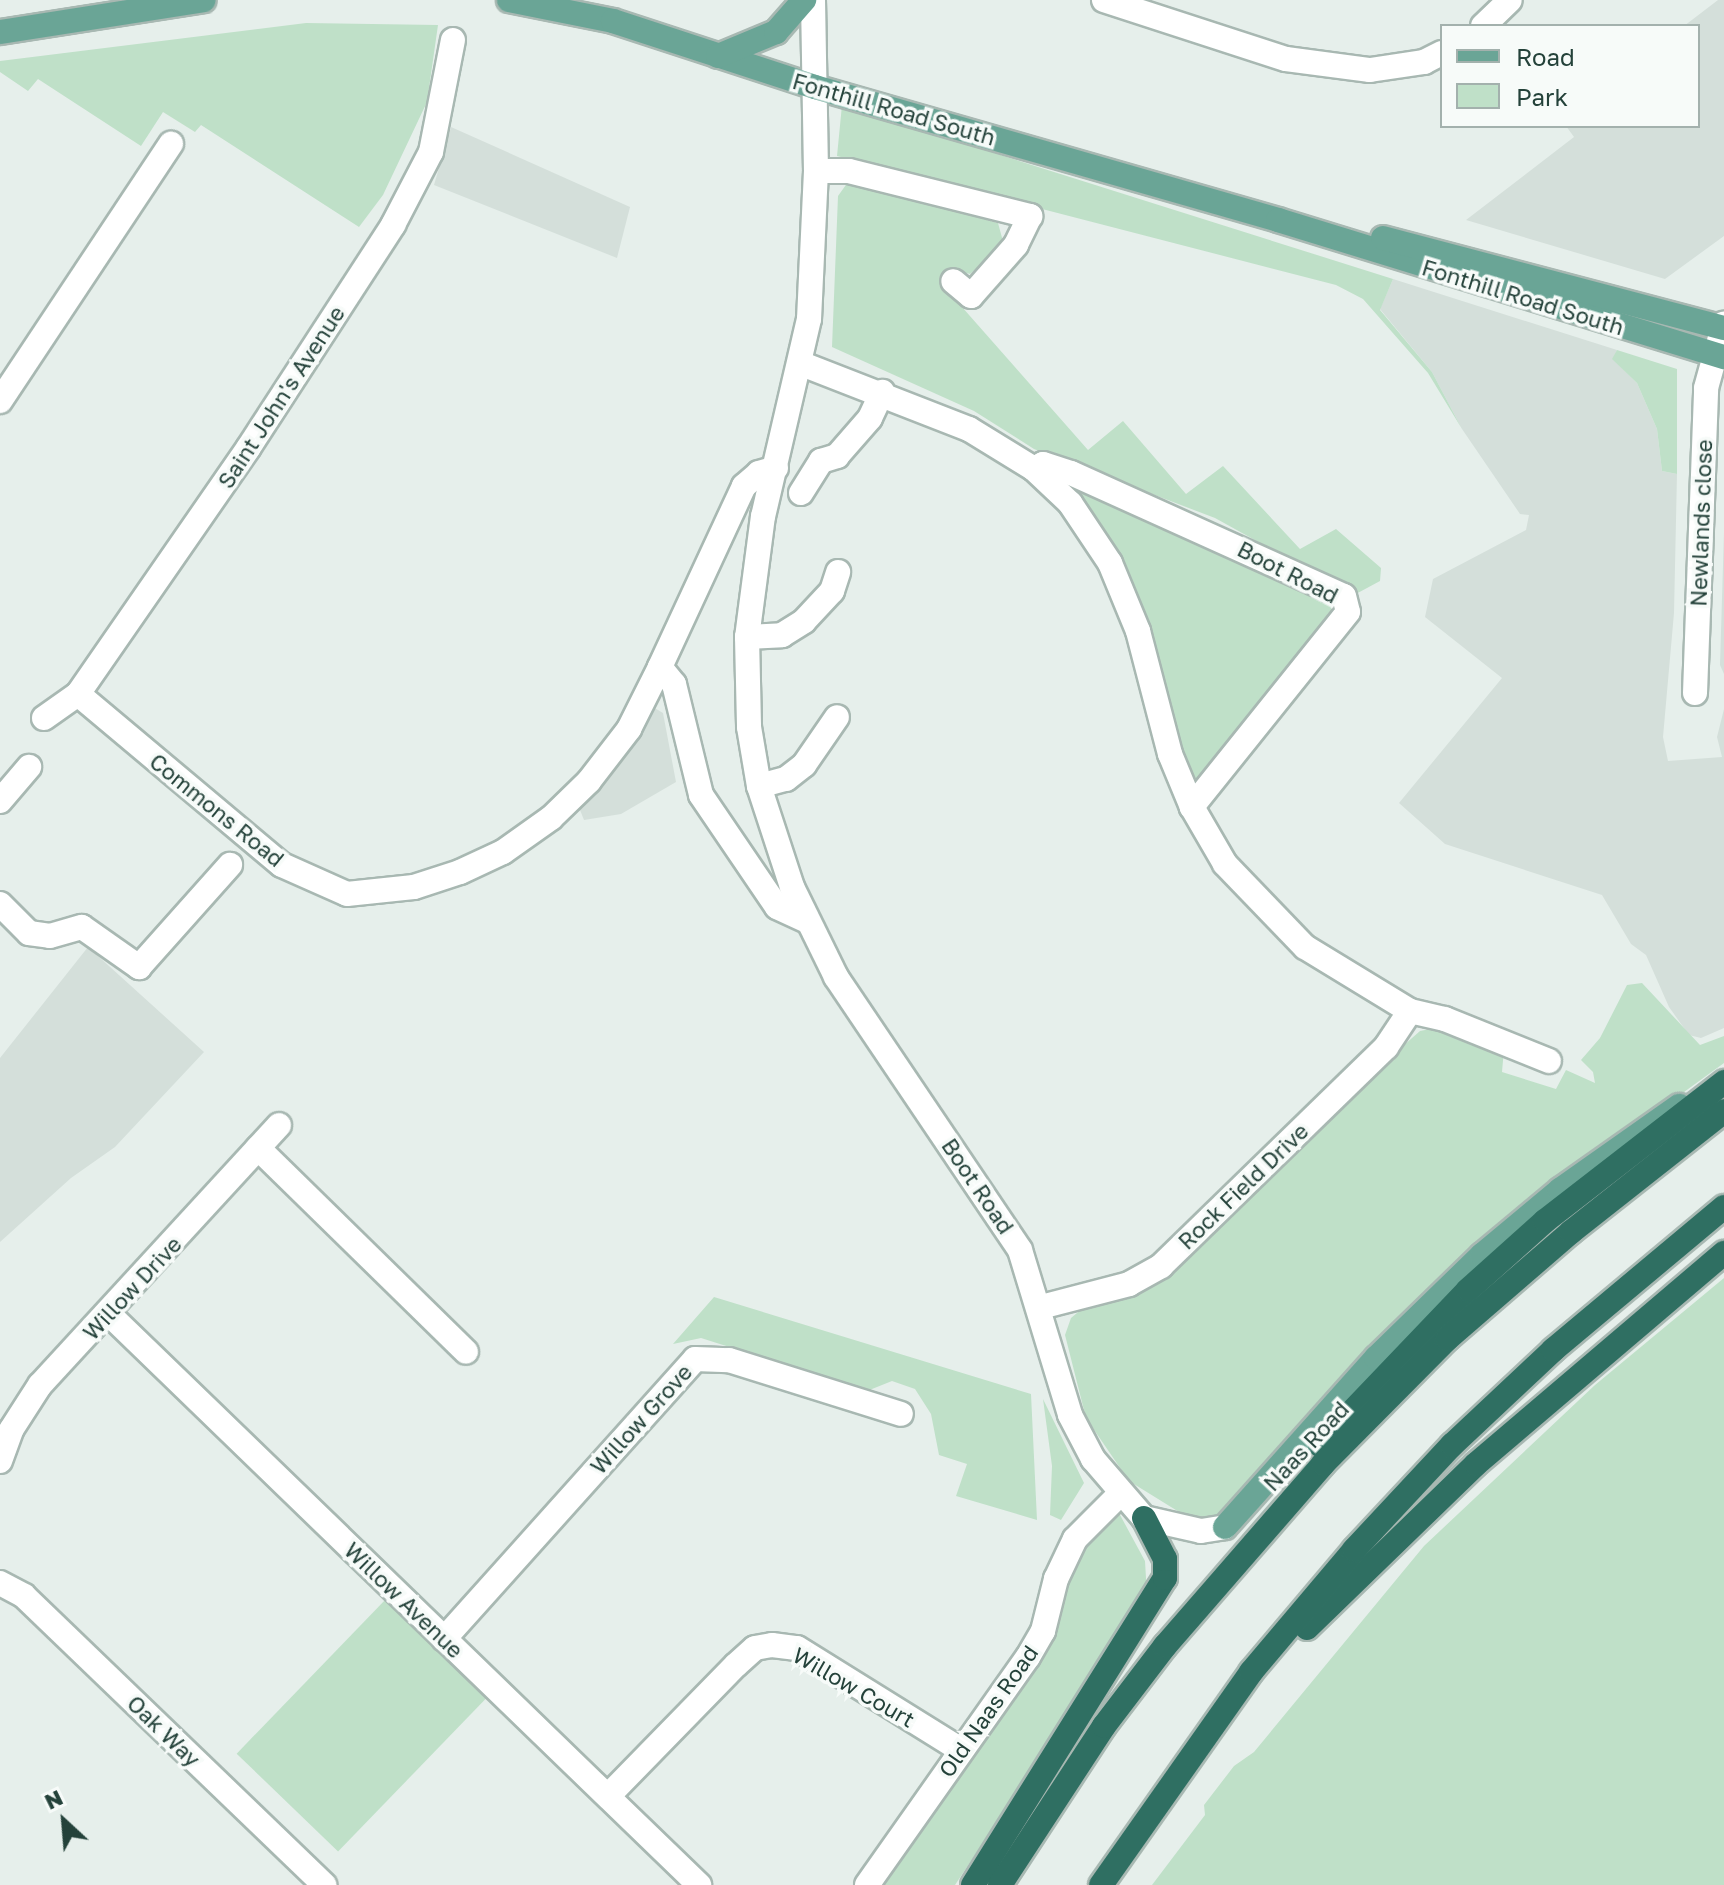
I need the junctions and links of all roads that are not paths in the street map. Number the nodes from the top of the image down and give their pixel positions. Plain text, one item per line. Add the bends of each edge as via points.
1 (204, 0) edge
2 (509, 0) edge
3 (804, 0) edge
4 (813, 0) edge
5 (1104, 0) edge
6 (1510, 0) edge
7 (1485, 24) edge
8 (0, 32) edge
9 (453, 40) dead end
10 (1440, 54) edge
11 (718, 56) junction
12 (815, 87) junction
13 (171, 144) dead end
14 (816, 171) junction
15 (1278, 220) junction
16 (953, 281) dead end
17 (1723, 326) edge
18 (1720, 355) edge
19 (802, 364) junction
20 (882, 392) junction
21 (0, 401) edge
22 (776, 468) junction
23 (1034, 469) junction
24 (801, 493) dead end
25 (838, 572) dead end
26 (747, 637) junction
27 (660, 667) junction
28 (1695, 693) dead end
29 (78, 694) junction
30 (837, 717) dead end
31 (44, 718) dead end
32 (29, 767) dead end
33 (759, 786) junction
34 (0, 801) edge
35 (1192, 807) junction
36 (230, 865) dead end
37 (0, 904) edge
38 (807, 921) junction
39 (1410, 1011) junction
40 (1549, 1061) dead end
41 (1724, 1081) edge
42 (1724, 1111) edge
43 (279, 1125) dead end
44 (258, 1148) junction
45 (1724, 1207) edge
46 (1724, 1253) edge
47 (1041, 1307) junction
48 (110, 1315) junction
49 (466, 1352) dead end
50 (901, 1414) dead end
51 (0, 1461) edge
52 (1121, 1493) junction
53 (1144, 1518) junction
54 (1225, 1527) joint
55 (0, 1583) edge
56 (1175, 1634) junction
57 (444, 1639) junction
58 (1251, 1672) junction
59 (961, 1750) junction
60 (610, 1794) junction
61 (324, 1885) edge
62 (699, 1885) edge
63 (867, 1885) edge
64 (973, 1885) edge
65 (1000, 1885) edge
66 (1101, 1885) edge

1 - 8 main road
2 - 11 main road, Fonthill Road South via 613,21
3 - 11 main road via 776,32
4 - 12 street, Boot Road
5 - 10 street via 1286,59 1370,70 1424,62
6 - 7 street
9 - 29 street, Saint John's Avenue via 431,152 393,225 249,447
11 - 12 main road, Fonthill Road South
12 - 14 street, Boot Road
12 - 15 main road, Fonthill Road South
13 - 21 street
14 - 16 street via 849,171 1030,216 1016,245 971,296
14 - 19 street, Boot Road
15 - 17 main road, Fonthill Road South via 1346,228
15 - 18 main road, Fonthill Road South
17 - 18 street, Newlands close
18 - 28 street, Newlands close via 1706,388
19 - 20 street, Boot Road
19 - 22 street, Boot Road
20 - 23 street, Boot Road via 969,429
20 - 24 street via 870,418 837,456 821,461
22 - 26 street, Boot Road via 763,516
22 - 27 street, Commons Road via 744,486
23 - 35 street, Boot Road via 1070,503 1110,563 1138,631 1170,754
23 - 35 street, Boot Road via 1043,464 1071,473 1344,596 1348,612
25 - 26 street via 832,591 804,621 782,635
26 - 33 street, Boot Road via 749,727
27 - 29 street, Commons Road via 629,729 589,781 551,818 503,852 460,872 414,887 347,894 282,865
27 - 38 street via 674,684 701,795 777,907
29 - 31 street, Saint John's Avenue
30 - 33 street via 804,765 786,779
32 - 34 street
33 - 38 street, Boot Road
35 - 39 street, Boot Road via 1225,864 1305,947
36 - 37 street via 139,967 82,927 50,936 29,933
38 - 47 street, Boot Road via 869,1027 1003,1220
39 - 40 street, Boot Road via 1445,1019
39 - 47 street, Rock Field Drive via 1386,1047 1161,1266 1129,1284
41 - 54 main road via 1638,1131 1482,1255 1376,1358
41 - 56 highway via 1545,1221 1416,1340 1239,1540
42 - 56 highway, Naas Road via 1447,1339 1323,1464
43 - 44 street, Willow Drive
44 - 48 street, Willow Drive
44 - 49 street
45 - 58 highway via 1653,1262 1452,1445
46 - 58 highway via 1476,1464 1302,1633
47 - 52 street, Boot Road via 1070,1415 1093,1459
48 - 51 street, Willow Drive via 40,1385 11,1430
48 - 57 street, Willow Avenue
50 - 57 street, Willow Grove via 729,1360 695,1359
52 - 53 street, Boot Road
52 - 59 street, Old Naas Road via 1075,1539 1056,1579 1043,1631
53 - 54 street via 1201,1531
53 - 64 highway via 1165,1559 1165,1578
55 - 61 street, Oak Way via 24,1596
56 - 65 highway, Naas Road via 1104,1726
57 - 60 street, Willow Avenue
58 - 66 highway
59 - 60 street, Willow Court via 797,1648 772,1645 755,1648 736,1665
59 - 63 street, Old Naas Road
60 - 62 street, Willow Avenue

